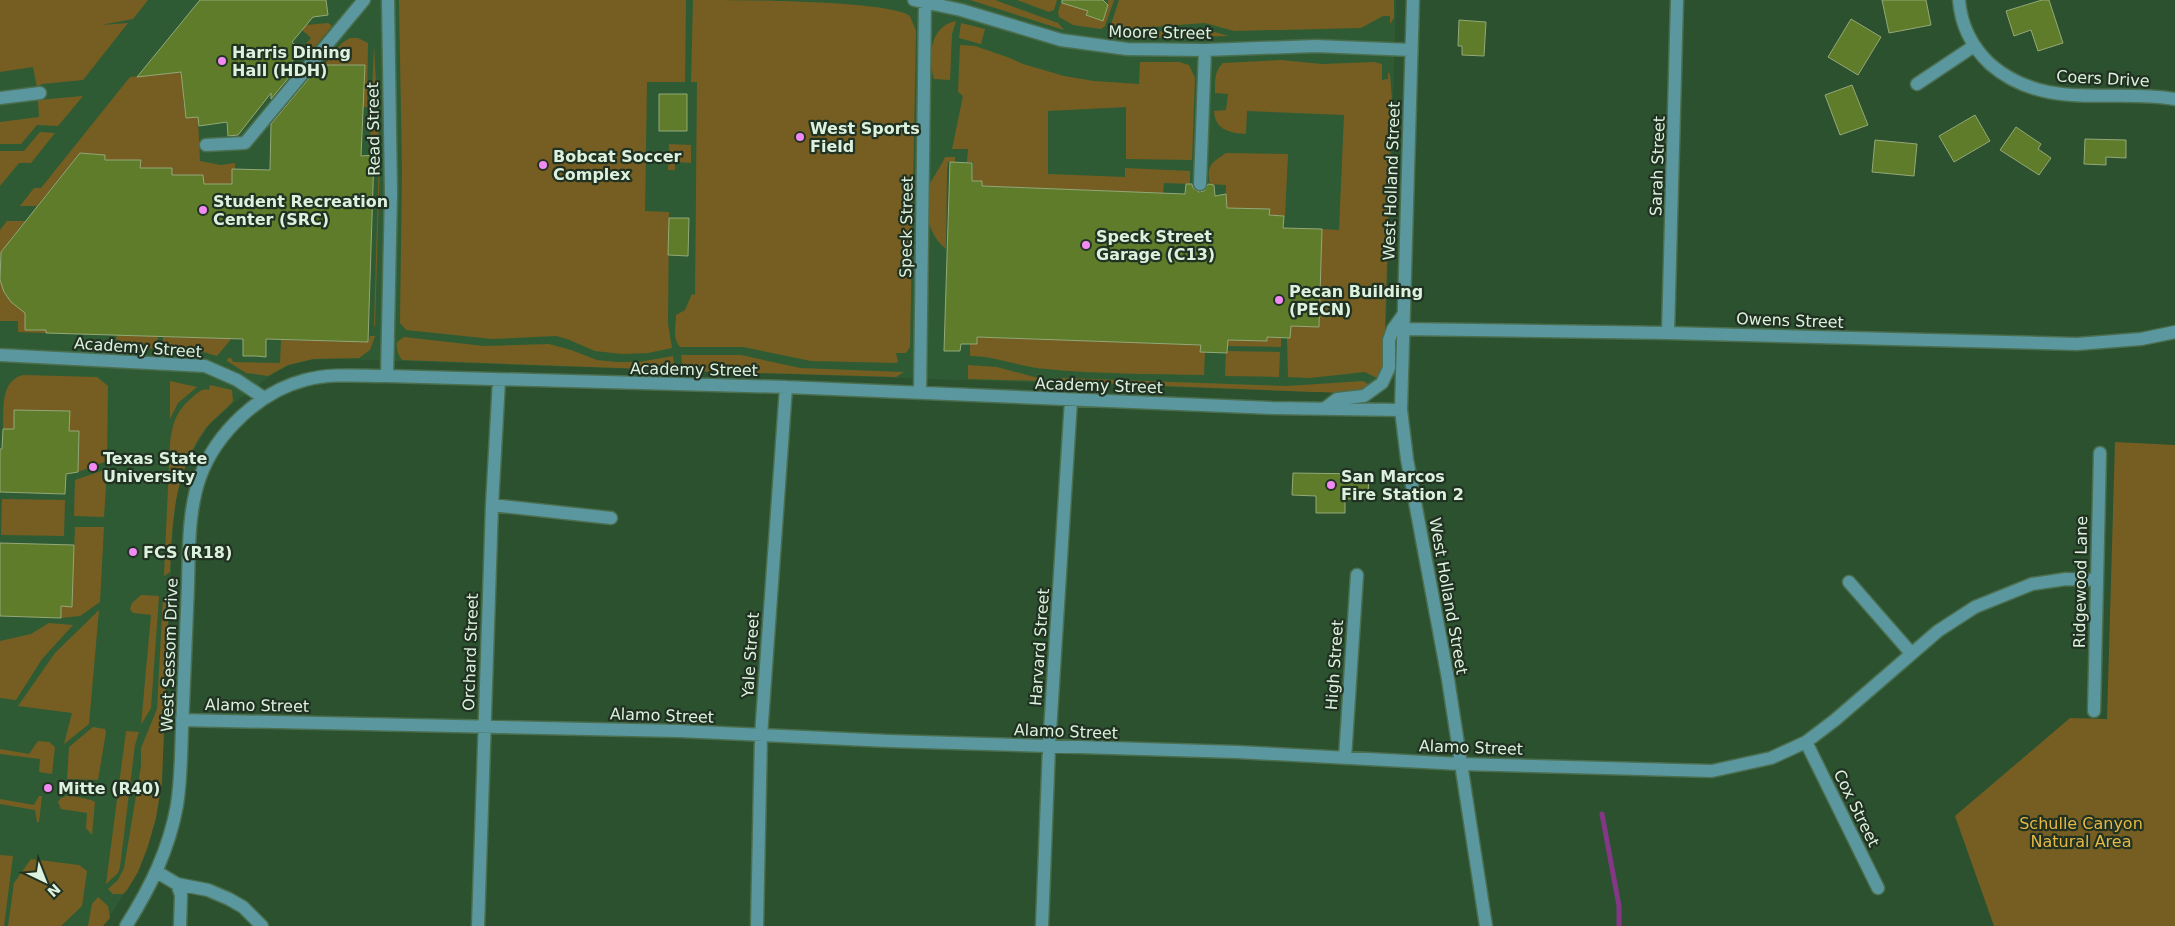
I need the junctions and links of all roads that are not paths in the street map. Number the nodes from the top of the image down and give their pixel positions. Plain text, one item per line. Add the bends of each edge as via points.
1 (364, 0) edge
2 (388, 0) edge
3 (1413, 0) edge
4 (1677, 0) edge
5 (1959, 0) edge
6 (920, 1) edge
7 (1974, 46) junction
8 (1205, 50) junction
9 (1411, 50) junction
10 (1917, 84) dead end
11 (40, 93) dead end
12 (0, 98) edge
13 (2175, 99) edge
14 (206, 145) dead end
15 (1200, 184) dead end
16 (1403, 315) junction
17 (1403, 329) junction
18 (2175, 332) edge
19 (1668, 333) junction
20 (0, 356) edge
21 (387, 376) junction
22 (499, 380) junction
23 (786, 387) junction
24 (920, 392) junction
25 (264, 398) junction
26 (1071, 400) junction
27 (1324, 409) junction
28 (1400, 410) junction
29 (2100, 453) dead end
30 (492, 506) junction
31 (612, 518) dead end
32 (1357, 575) dead end
33 (2096, 580) junction
34 (1849, 582) dead end
35 (1911, 653) junction
36 (2094, 711) dead end
37 (182, 720) junction
38 (483, 727) junction
39 (760, 736) junction
40 (1806, 742) junction
41 (1049, 747) junction
42 (1344, 758) junction
43 (1460, 764) junction
44 (157, 872) junction
45 (177, 884) junction
46 (1878, 888) dead end
47 (126, 926) edge
48 (180, 926) edge
49 (262, 926) edge
50 (478, 926) edge
51 (757, 926) edge
52 (1042, 926) edge
53 (1486, 926) edge

1 - 14 street via 245,143
2 - 21 street, Read Street via 391,193
3 - 9 street, West Holland Street
4 - 19 street, Sarah Street
5 - 7 street, Coers Drive via 1965,29
6 - 8 street, Moore Street via 1062,40 1127,49
6 - 24 street, Speck Street
7 - 10 street
7 - 13 street, Coers Drive via 1994,67 2036,89 2081,96
8 - 9 street, Moore Street via 1316,46
8 - 15 street
9 - 16 street, West Holland Street
11 - 12 street
16 - 17 street, West Holland Street
16 - 27 street via 1389,340 1388,368 1382,383 1364,396 1337,399
17 - 19 street, Owens Street
17 - 28 street, West Holland Street
18 - 19 street, Owens Street via 2141,339 2077,344
20 - 25 street, Academy Street via 205,366 237,380
21 - 22 street, Academy Street
21 - 25 street, Academy Street via 320,377 289,385
22 - 23 street, Academy Street
22 - 30 street, Orchard Street
23 - 24 street, Academy Street
23 - 39 street, Yale Street
24 - 26 street, Academy Street
25 - 37 street, West Sessom Drive via 222,438 209,457 197,489 189,550
26 - 27 street, Academy Street
26 - 41 street, Harvard Street
27 - 28 street, Academy Street
28 - 43 street, West Holland Street
29 - 33 street, Ridgewood Lane
30 - 31 street
30 - 38 street, Orchard Street
32 - 42 street, High Street
33 - 35 street, Alamo Street via 2050,581 2013,590 1955,619
33 - 36 street, Ridgewood Lane
34 - 35 street
35 - 40 street, Alamo Street
37 - 38 street, Alamo Street
37 - 44 street, West Sessom Drive via 177,804
38 - 39 street, Alamo Street
38 - 50 street, Orchard Street
39 - 41 street, Alamo Street
39 - 51 street, Yale Street
40 - 43 street, Alamo Street via 1771,758 1712,771
40 - 46 street, Cox Street
41 - 42 street, Alamo Street
41 - 52 street, Harvard Street
42 - 43 street, Alamo Street
43 - 53 street, West Holland Street
44 - 45 street
44 - 47 street, West Sessom Drive
45 - 48 street
45 - 49 street via 208,890 229,899 244,907

